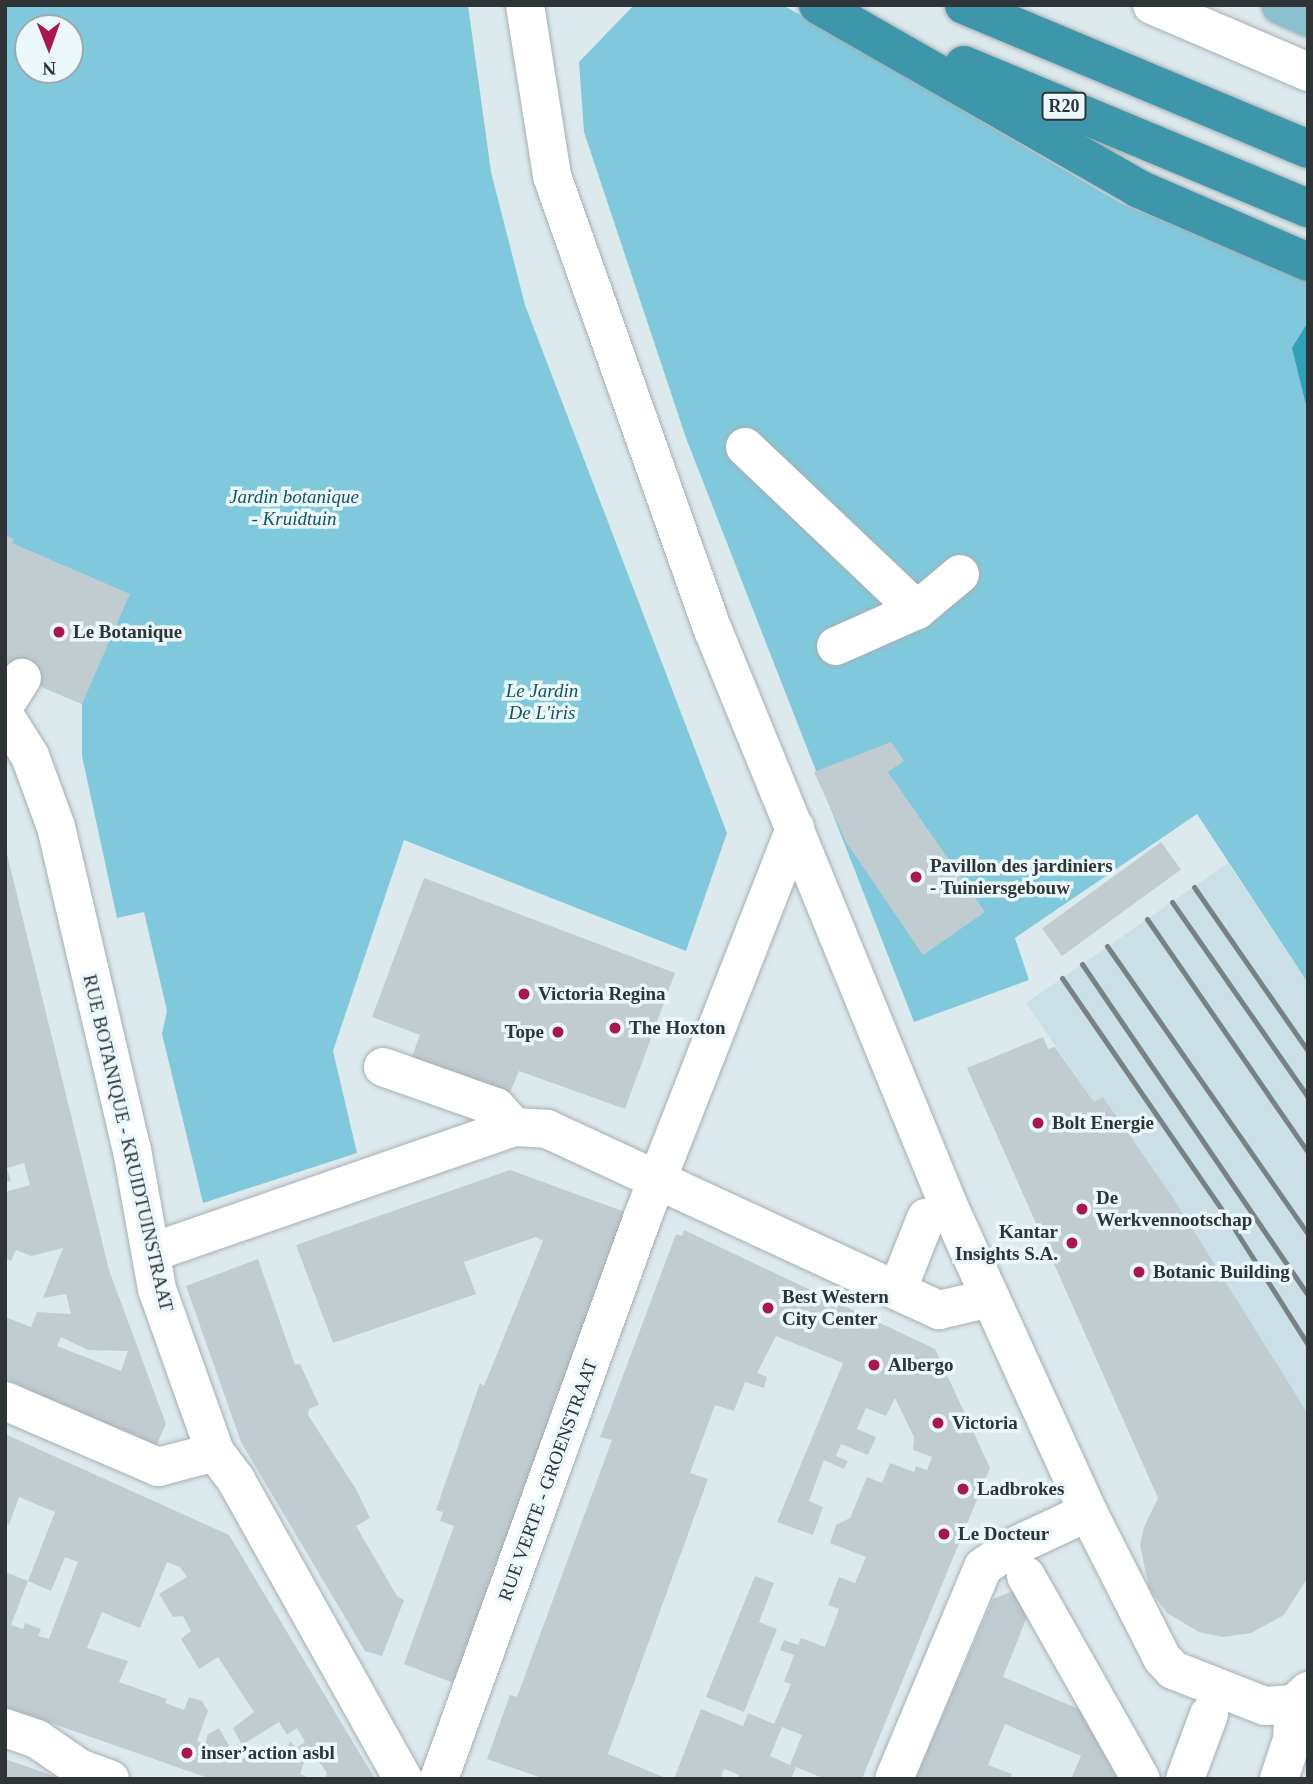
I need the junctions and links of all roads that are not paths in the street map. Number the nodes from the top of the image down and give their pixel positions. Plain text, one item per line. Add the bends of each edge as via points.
1 (525, 5) edge
2 (819, 5) edge
3 (964, 5) edge
4 (1152, 5) edge
5 (1281, 5) edge
6 (1308, 17) edge
7 (1308, 72) edge
8 (1308, 149) edge
9 (1308, 208) edge
10 (1308, 262) edge
11 (746, 447) dead end
12 (960, 574) dead end
13 (917, 610) junction
14 (836, 646) dead end
15 (5, 716) edge
16 (18, 763) edge
17 (795, 828) junction
18 (383, 1067) dead end
19 (514, 1127) junction
20 (657, 1181) junction
21 (926, 1218) dead end
22 (153, 1252) junction
23 (901, 1281) dead end
24 (991, 1298) junction
25 (5, 1401) edge
26 (215, 1451) junction
27 (1088, 1512) junction
28 (1026, 1576) dead end
29 (1301, 1698) edge
30 (1209, 1714) dead end
31 (5, 1728) edge
32 (110, 1779) edge
33 (403, 1779) edge
34 (439, 1779) edge
35 (894, 1779) edge
36 (1141, 1779) edge
37 (1185, 1779) edge
38 (1279, 1779) edge

1 - 17 street via 552,176 713,630
2 - 9 highway, R20
2 - 10 highway, R20 via 1139,189
3 - 8 highway
4 - 7 street
5 - 6 main road
11 - 13 street
12 - 13 street
13 - 14 street
15 - 16 street, RUE BOTANIQUE - KRUIDTUINSTRAAT
16 - 22 street, RUE BOTANIQUE - KRUIDTUINSTRAAT via 56,827
17 - 20 street, RUE VERTE - GROENSTRAAT
17 - 24 street
18 - 19 street via 496,1107
19 - 20 street via 547,1129
19 - 22 street via 276,1194
20 - 24 street via 939,1310
20 - 34 street, RUE VERTE - GROENSTRAAT
21 - 23 street
22 - 26 street, RUE BOTANIQUE - KRUIDTUINSTRAAT via 157,1289
24 - 27 street
25 - 26 street via 158,1467
26 - 33 street, RUE BOTANIQUE - KRUIDTUINSTRAAT via 236,1480
27 - 29 street via 1154,1644 1173,1670 1265,1706
27 - 35 street via 1000,1553 983,1567
28 - 36 street
29 - 38 street
30 - 37 street
31 - 32 street via 37,1739 79,1768

